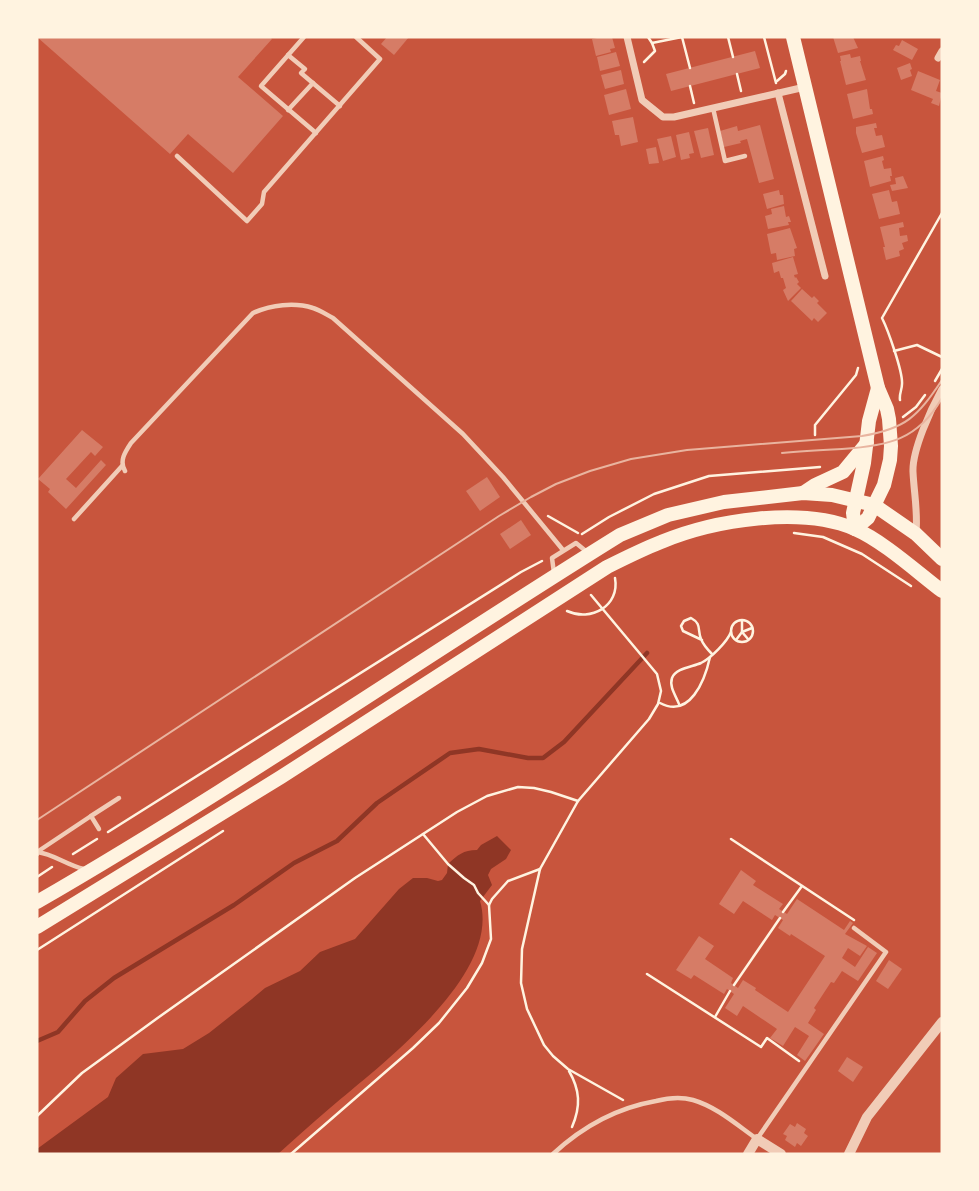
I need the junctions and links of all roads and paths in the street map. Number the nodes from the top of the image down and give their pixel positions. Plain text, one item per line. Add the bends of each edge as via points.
1 (304, 37) edge
2 (356, 37) edge
3 (627, 37) edge
4 (648, 37) edge
5 (682, 37) edge
6 (728, 37) edge
7 (764, 37) edge
8 (793, 37) edge
9 (652, 43) junction
10 (288, 55) junction
11 (733, 57) dead end
12 (644, 62) dead end
13 (786, 66) dead end
14 (690, 68) dead end
15 (737, 74) dead end
16 (313, 83) junction
17 (776, 83) junction
18 (690, 86) dead end
19 (805, 87) junction
20 (778, 93) junction
21 (743, 102) junction
22 (686, 105) dead end
23 (340, 106) junction
24 (713, 108) junction
25 (288, 110) junction
26 (316, 133) junction
27 (177, 156) dead end
28 (745, 156) dead end
29 (942, 213) edge
30 (825, 276) dead end
31 (894, 351) junction
32 (942, 357) edge
33 (860, 364) dead end
34 (942, 369) edge
35 (932, 385) dead end
36 (878, 388) junction
37 (942, 390) edge
38 (927, 393) dead end
39 (815, 435) dead end
40 (867, 443) junction
41 (818, 467) dead end
42 (803, 493) junction
43 (856, 501) junction
44 (874, 505) junction
45 (531, 511) junction
46 (74, 519) dead end
47 (855, 529) junction
48 (792, 533) dead end
49 (916, 534) junction
50 (563, 550) junction
51 (589, 554) junction
52 (552, 558) junction
53 (942, 559) edge
54 (554, 577) junction
55 (615, 578) dead end
56 (916, 589) dead end
57 (942, 591) edge
58 (590, 595) dead end
59 (602, 608) junction
60 (566, 611) dead end
61 (743, 621) junction
62 (752, 628) junction
63 (731, 632) junction
64 (742, 632) junction
65 (702, 640) junction
66 (727, 640) junction
67 (735, 640) junction
68 (749, 640) junction
69 (711, 655) junction
70 (702, 662) junction
71 (708, 668) junction
72 (659, 702) junction
73 (679, 704) junction
74 (119, 798) dead end
75 (578, 801) junction
76 (91, 816) junction
77 (99, 829) dead end
78 (423, 834) junction
79 (731, 839) dead end
80 (37, 852) edge
81 (61, 861) junction
82 (540, 869) junction
83 (91, 871) junction
84 (37, 877) edge
85 (802, 886) junction
86 (37, 902) edge
87 (489, 905) junction
88 (783, 912) dead end
89 (780, 918) dead end
90 (37, 927) edge
91 (854, 928) joint
92 (647, 974) dead end
93 (734, 985) dead end
94 (730, 991) dead end
95 (715, 1017) junction
96 (942, 1022) edge
97 (806, 1066) junction
98 (568, 1069) junction
99 (632, 1106) junction
100 (37, 1116) edge
101 (757, 1139) junction
102 (565, 1143) junction
103 (291, 1154) edge
104 (553, 1154) edge
105 (748, 1154) edge
106 (781, 1154) edge
107 (849, 1154) edge

1 - 10 lane
2 - 23 lane via 380,59
3 - 24 street via 642,100 655,111 674,117
4 - 9 path
5 - 9 path
5 - 14 path
6 - 11 path
7 - 17 path
8 - 19 main road
9 - 12 path via 654,51
10 - 16 lane
10 - 25 lane via 261,86
13 - 17 path
15 - 21 path
16 - 23 lane
16 - 25 lane
17 - 20 path
18 - 22 path via 694,104
19 - 20 street
19 - 36 main road
20 - 21 street
20 - 30 street
21 - 24 street
23 - 26 lane
24 - 28 lane via 725,161
25 - 26 lane
26 - 27 lane via 264,192 262,204 247,221
29 - 31 path via 882,318
31 - 32 path via 917,345
31 - 38 path via 904,417
33 - 39 path via 816,425
34 - 35 path
36 - 40 main road
36 - 44 main road via 887,409 891,446 884,485
37 - 49 street via 930,412 913,470
40 - 42 main road via 843,472
40 - 43 main road
41 - 45 path via 709,476 654,494 581,535
42 - 43 main road
42 - 51 main road via 724,502 668,515
43 - 44 main road
43 - 47 main road
44 - 47 main road
44 - 49 main road
45 - 46 lane via 463,435 333,318 315,308 298,306 265,307 253,313 131,443 123,469
45 - 50 lane
47 - 57 main road
47 - 90 main road via 800,518 734,522 682,534 607,567
48 - 56 path via 823,537 862,554
49 - 53 main road
50 - 51 lane via 576,543
50 - 52 lane
51 - 54 main road
52 - 54 lane
52 - 81 path via 521,572
54 - 83 main road
55 - 59 path via 615,593
58 - 59 path
59 - 60 path via 589,615
59 - 72 path via 657,674
61 - 62 path
61 - 63 path via 736,622
61 - 64 path
62 - 64 path
62 - 68 path
63 - 66 path
63 - 67 path
64 - 67 path
64 - 68 path
65 - 65 path via 696,620 684,621 683,631
65 - 69 path
66 - 67 path
66 - 69 path
67 - 68 path
69 - 70 path
69 - 71 path
70 - 71 path
70 - 73 path via 672,679
71 - 73 path via 695,695
72 - 73 path via 670,707
72 - 75 path
74 - 76 lane
75 - 78 path via 518,787 476,801
75 - 82 path
76 - 77 lane
76 - 80 lane
78 - 87 path
78 - 100 path via 82,1073
79 - 85 path
80 - 81 lane
81 - 83 lane
81 - 84 path
82 - 87 path via 508,881
82 - 98 path via 522,949 521,984 534,1027
83 - 86 main road
85 - 88 path
85 - 91 path via 858,923
87 - 103 path via 491,939 467,988 413,1048
89 - 93 path
91 - 97 lane via 886,951
92 - 95 path
94 - 95 path
95 - 97 path via 761,1047 767,1038
96 - 107 street via 867,1117
97 - 101 lane
98 - 99 path
98 - 102 path via 580,1101
99 - 101 lane via 691,1099 711,1107
99 - 102 lane via 601,1119
101 - 105 street
101 - 106 street
102 - 104 lane

